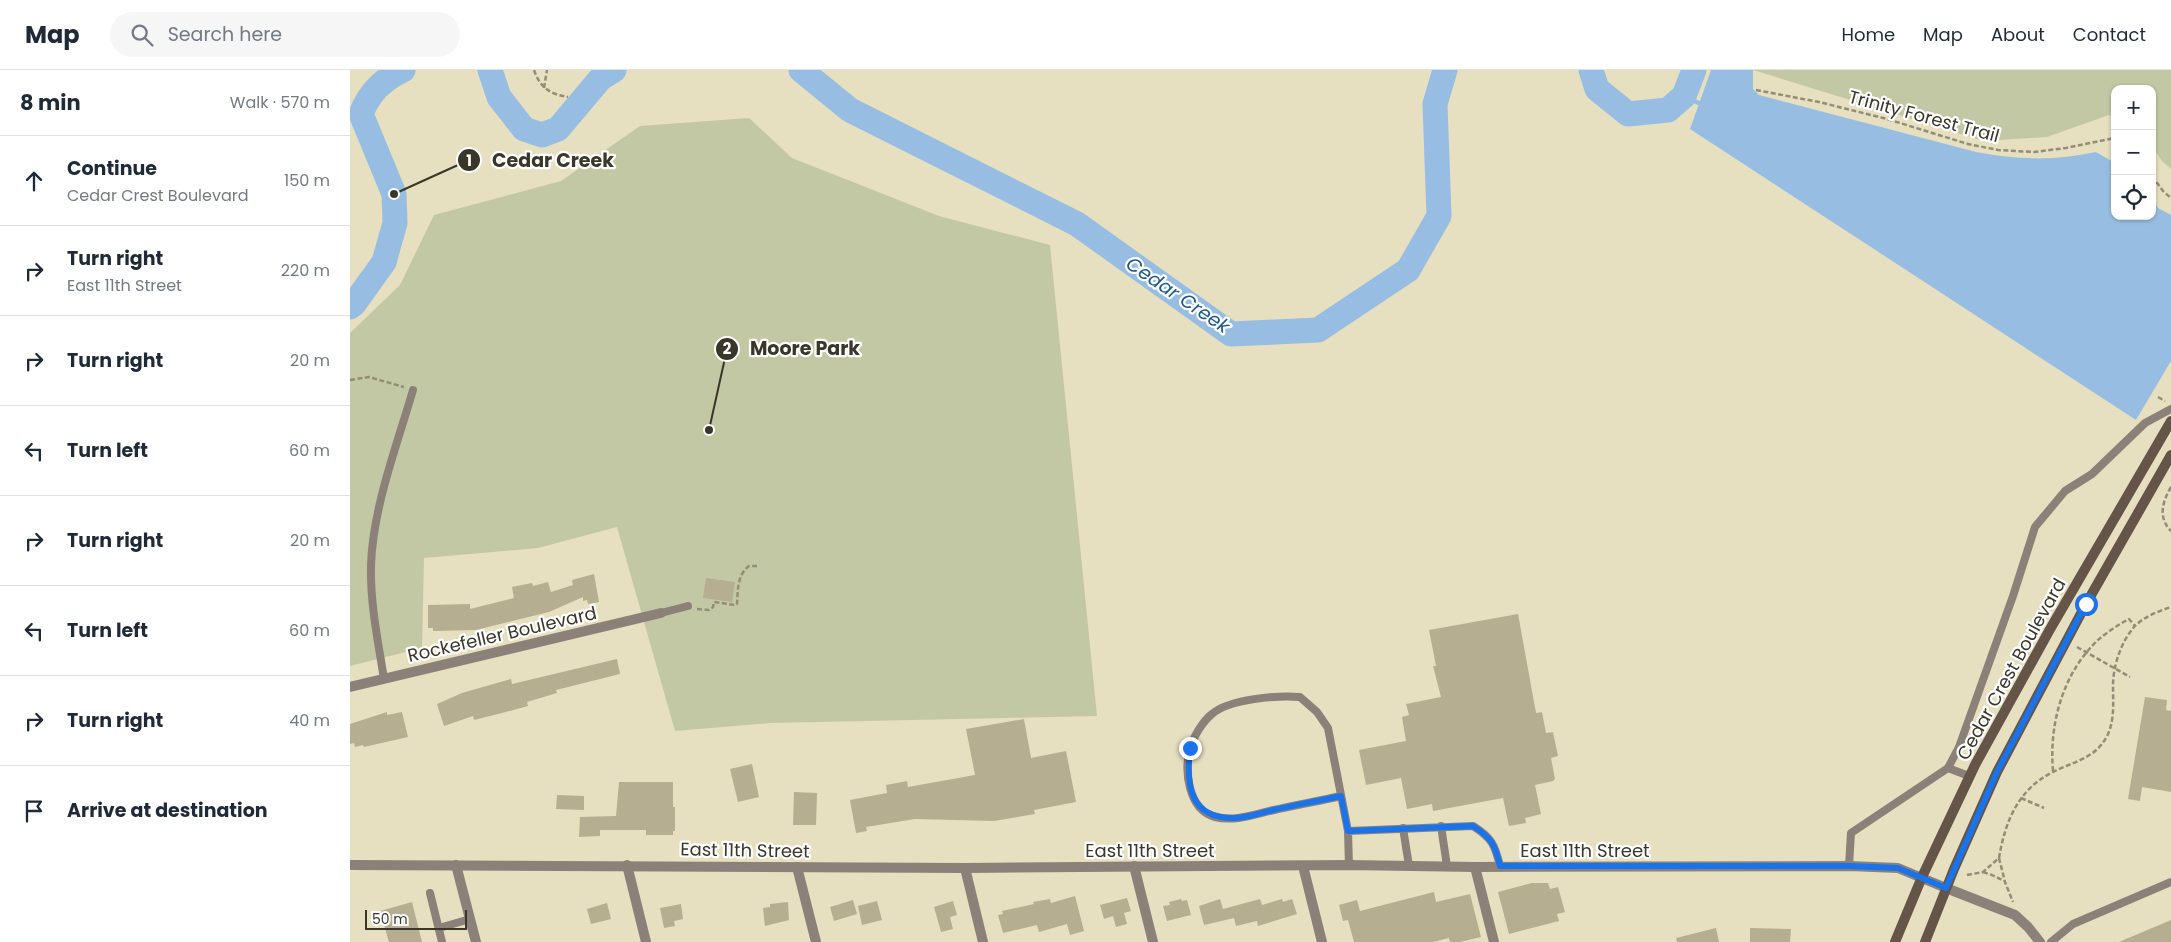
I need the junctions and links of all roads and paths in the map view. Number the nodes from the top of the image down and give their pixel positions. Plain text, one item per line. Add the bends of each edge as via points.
1 (534, 70) edge
2 (548, 70) edge
3 (544, 88) junction
4 (1756, 90) dead end
5 (568, 96) dead end
6 (2111, 139) edge
7 (2156, 182) edge
8 (2171, 198) edge
9 (350, 380) edge
10 (413, 390) joint
11 (2171, 409) edge
12 (2171, 421) edge
13 (2171, 455) edge
14 (2171, 487) edge
15 (2171, 531) edge
16 (757, 566) dead end
17 (688, 606) joint
18 (2171, 607) edge
19 (661, 613) joint
20 (2135, 626) junction
21 (2077, 647) dead end
22 (2087, 652) junction
23 (2115, 668) junction
24 (2130, 677) dead end
25 (384, 679) junction
26 (350, 687) edge
27 (1948, 768) junction
28 (2054, 772) junction
29 (1970, 776) junction
30 (1341, 796) junction
31 (2021, 798) junction
32 (2044, 808) dead end
33 (1441, 826) junction
34 (1403, 828) junction
35 (1348, 831) junction
36 (1999, 858) junction
37 (350, 865) edge
38 (456, 865) junction
39 (627, 865) junction
40 (1349, 865) junction
41 (1134, 866) junction
42 (1303, 866) junction
43 (1409, 866) junction
44 (1447, 866) junction
45 (1500, 866) junction
46 (1849, 866) junction
47 (797, 867) junction
48 (1475, 867) junction
49 (965, 868) junction
50 (1983, 872) junction
51 (1967, 874) dead end
52 (1922, 877) junction
53 (2005, 882) junction
54 (2171, 882) edge
55 (1946, 888) junction
56 (430, 894) dead end
57 (2015, 915) junction
58 (470, 919) junction
59 (438, 928) junction
60 (442, 942) edge
61 (476, 942) edge
62 (646, 942) edge
63 (816, 942) edge
64 (984, 942) edge
65 (1153, 942) edge
66 (1322, 942) edge
67 (1494, 942) edge
68 (1896, 942) edge
69 (1925, 942) edge
70 (2040, 942) edge
71 (2051, 942) edge

1 - 3 path
2 - 3 path
3 - 5 path via 550,93
4 - 6 path, Trinity Forest Trail via 1819,102 1998,150 2034,152
7 - 8 path
9 - 10 path via 369,377
10 - 25 lane via 380,506 371,564
11 - 27 lane via 2145,423 2092,474 2065,491 2035,526 2001,632 1959,747
12 - 29 main road, Cedar Crest Boulevard via 2049,631
13 - 55 main road, Cedar Crest Boulevard via 2086,604 1997,772
14 - 15 path via 2162,511 2165,524
16 - 17 path via 749,566 743,571 737,604 714,602 709,610 702,611
17 - 19 lane
18 - 20 path
19 - 25 street, Rockefeller Boulevard
20 - 22 path via 2129,619 2098,640
20 - 23 path via 2126,639
21 - 22 path
22 - 23 path
22 - 28 path via 2057,709 2052,753
23 - 24 path
23 - 28 path via 2114,704 2106,739 2087,758
25 - 26 street, Rockefeller Boulevard
27 - 29 lane
27 - 46 lane via 1851,833
28 - 31 path via 2036,782
29 - 52 main road, Cedar Crest Boulevard
30 - 30 lane via 1328,728 1317,712 1300,697 1267,697 1241,702 1213,713 1190,748 1191,792 1200,809 1214,817 1236,818
30 - 35 lane
31 - 32 path
31 - 36 path via 2003,834
33 - 34 lane
33 - 44 lane
33 - 45 lane via 1473,826 1486,834 1495,846
34 - 35 lane
34 - 43 lane
35 - 40 lane
36 - 50 path
36 - 53 path
37 - 38 street, East 11th Street
38 - 39 street, East 11th Street
38 - 58 street
39 - 47 street, East 11th Street
39 - 62 street
40 - 42 street, East 11th Street
40 - 43 street, East 11th Street
41 - 42 street, East 11th Street
41 - 49 street, East 11th Street
41 - 65 street
42 - 66 street
43 - 44 street, East 11th Street
44 - 48 street, East 11th Street
45 - 46 street, East 11th Street
45 - 48 street, East 11th Street
46 - 52 street, East 11th Street via 1898,868
47 - 49 street, East 11th Street
47 - 63 street
48 - 67 street
49 - 64 street
50 - 51 path
50 - 53 path
52 - 55 street, East 11th Street
52 - 68 main road, Cedar Crest Boulevard
53 - 57 path via 2014,903
54 - 71 lane via 2073,924
55 - 57 street, East 11th Street
55 - 69 main road, Cedar Crest Boulevard
56 - 59 lane
57 - 70 street
58 - 59 lane
58 - 61 street
59 - 60 lane

